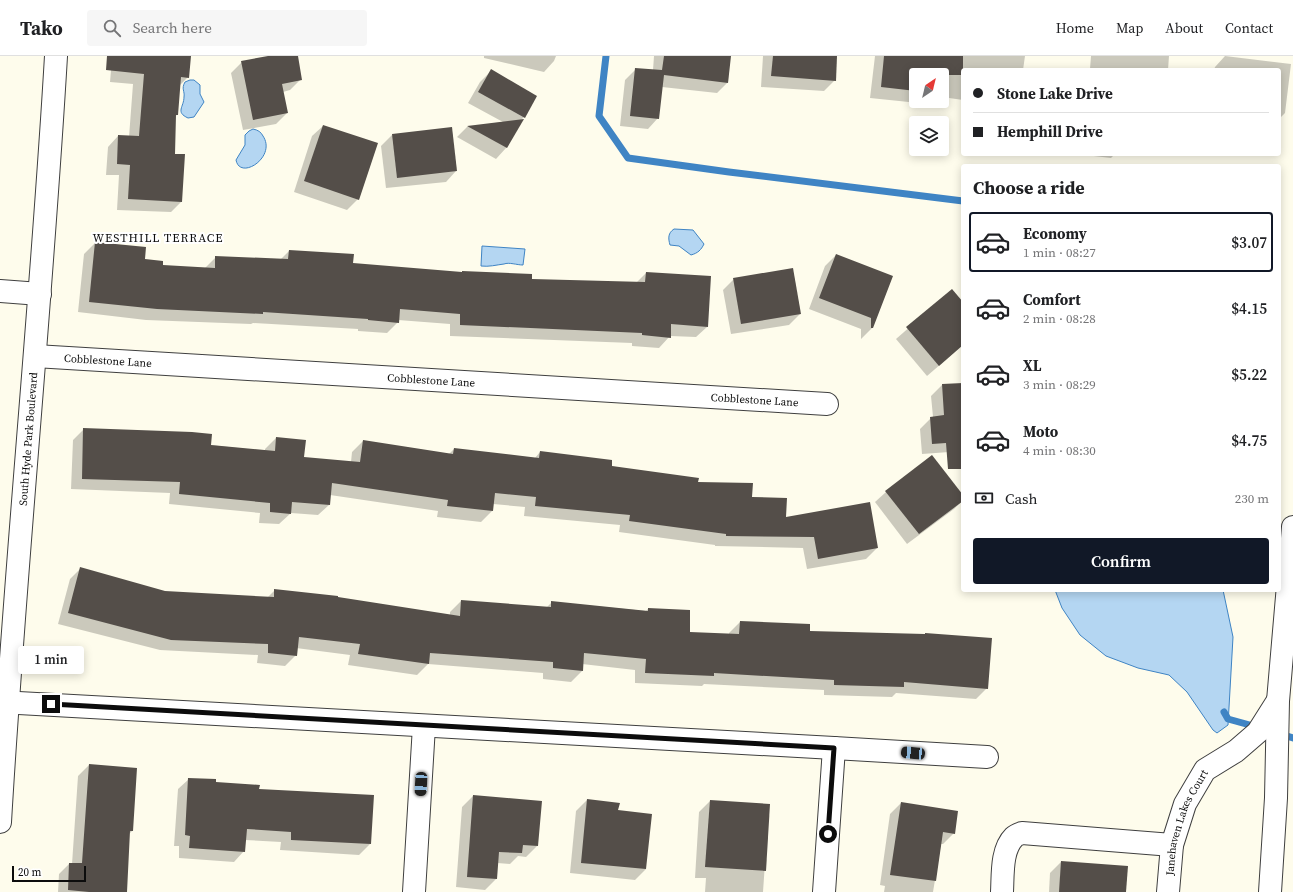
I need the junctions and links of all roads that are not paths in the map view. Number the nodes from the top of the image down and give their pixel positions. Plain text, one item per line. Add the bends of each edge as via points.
1 (56, 56) edge
2 (0, 291) edge
3 (40, 294) junction
4 (35, 356) junction
5 (828, 404) dead end
6 (1293, 527) edge
7 (4, 702) edge
8 (1275, 711) junction
9 (424, 726) junction
10 (834, 748) junction
11 (987, 757) dead end
12 (0, 822) edge
13 (1172, 845) junction
14 (414, 892) edge
15 (824, 892) edge
16 (1002, 892) edge
17 (1168, 892) edge
18 (1270, 892) edge

1 - 3 street, South Hyde Park Boulevard
2 - 3 street
3 - 4 street, South Hyde Park Boulevard
4 - 5 street, Cobblestone Lane
4 - 7 street, South Hyde Park Boulevard
6 - 8 street
7 - 9 street
7 - 12 street, South Hyde Park Boulevard
8 - 13 street, Janehaven Lakes Court via 1258,732 1236,751 1205,770 1185,804
8 - 18 street via 1276,798
9 - 10 street
9 - 14 street
10 - 11 street
10 - 15 street
13 - 16 street via 1022,833 1014,836 1009,844 1004,859
13 - 17 street, Janehaven Lakes Court

